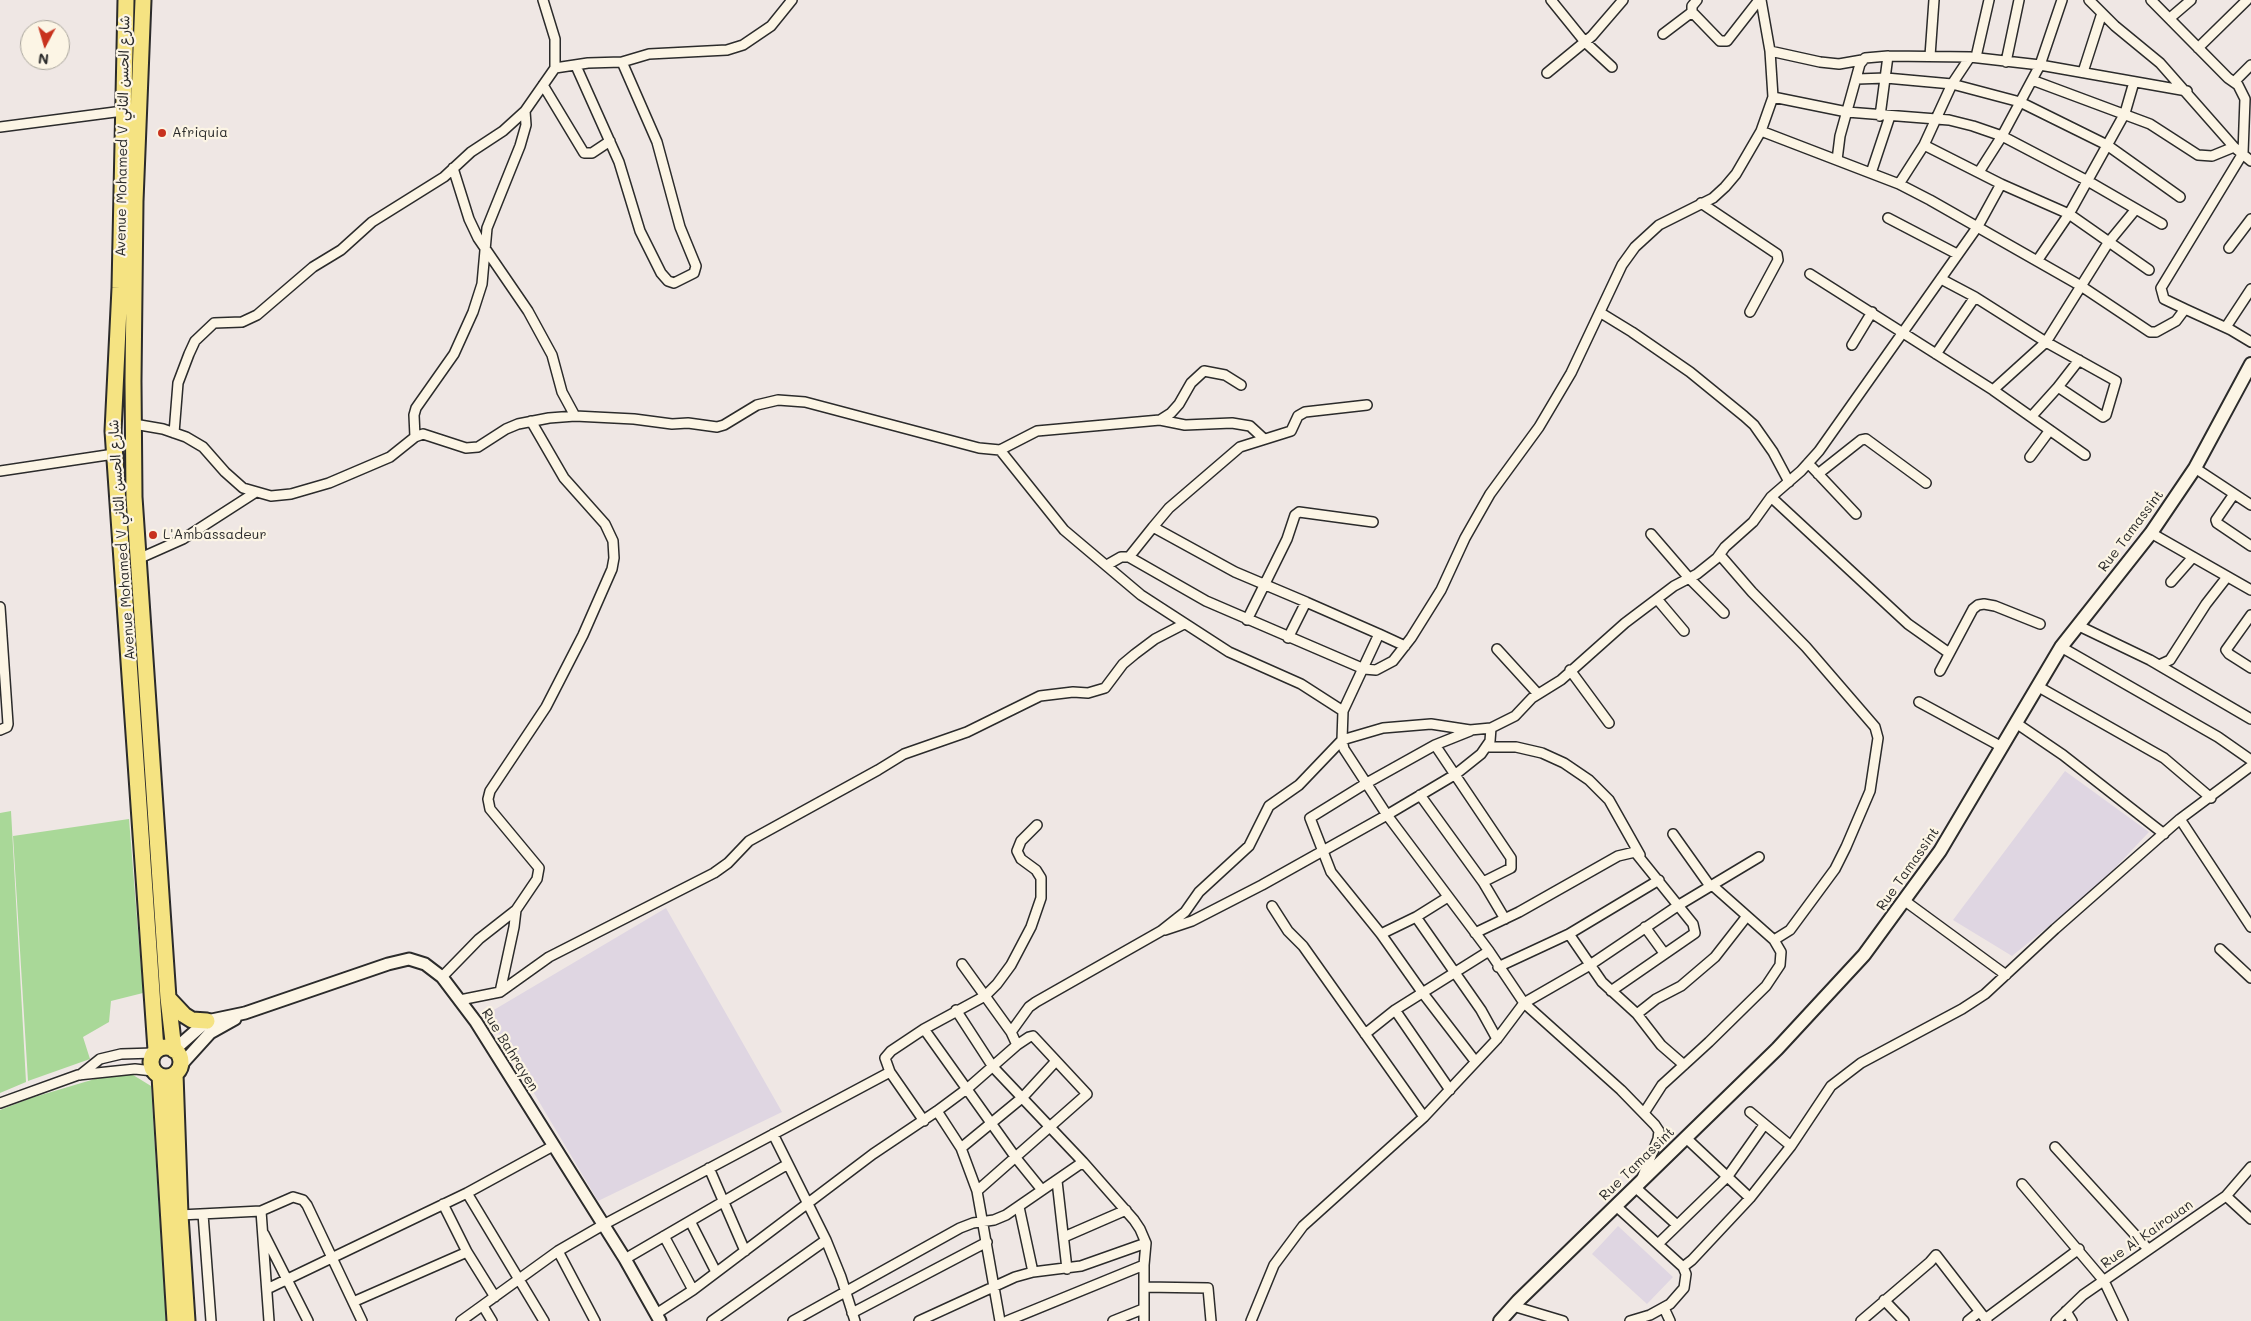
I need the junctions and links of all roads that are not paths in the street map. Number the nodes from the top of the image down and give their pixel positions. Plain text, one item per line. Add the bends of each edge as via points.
1 (126, 0) edge
2 (143, 0) edge
3 (543, 0) edge
4 (792, 0) edge
5 (1551, 0) edge
6 (1623, 0) edge
7 (1697, 0) edge
8 (1760, 0) edge
9 (1934, 0) edge
10 (1990, 0) edge
11 (2019, 0) edge
12 (2062, 0) edge
13 (2089, 0) edge
14 (2151, 0) edge
15 (2191, 0) edge
16 (2247, 0) edge
17 (1692, 12) junction
18 (2102, 13) junction
19 (2170, 18) junction
20 (1663, 34) dead end
21 (1585, 42) junction
22 (2198, 48) junction
23 (1770, 51) junction
24 (1888, 56) junction
25 (1930, 56) junction
26 (1973, 57) junction
27 (1862, 60) junction
28 (622, 62) junction
29 (2006, 62) junction
30 (2040, 65) junction
31 (2251, 65) edge
32 (576, 66) junction
33 (1612, 66) dead end
34 (554, 68) junction
35 (2083, 72) junction
36 (1547, 74) dead end
37 (1886, 78) junction
38 (1857, 79) junction
39 (2032, 80) junction
40 (2134, 82) junction
41 (2234, 82) junction
42 (1952, 84) junction
43 (543, 85) junction
44 (2187, 91) junction
45 (1773, 97) junction
46 (2020, 102) junction
47 (123, 110) junction
48 (525, 111) junction
49 (1847, 112) junction
50 (2125, 113) junction
51 (1880, 116) junction
52 (1890, 116) junction
53 (1937, 120) junction
54 (0, 127) edge
55 (1761, 131) junction
56 (2002, 136) junction
57 (610, 140) junction
58 (1924, 145) junction
59 (2107, 145) junction
60 (2234, 147) junction
61 (2243, 152) junction
62 (1837, 160) junction
63 (2251, 161) edge
64 (453, 168) junction
65 (1979, 172) junction
66 (1871, 173) junction
67 (2086, 180) junction
68 (1898, 184) junction
69 (2001, 184) junction
70 (2180, 197) dead end
71 (1701, 203) junction
72 (2136, 209) junction
73 (2069, 214) junction
74 (1888, 218) dead end
75 (2251, 219) edge
76 (2162, 224) dead end
77 (1978, 226) junction
78 (2108, 243) junction
79 (2229, 248) dead end
80 (485, 250) junction
81 (1958, 254) junction
82 (2037, 261) junction
83 (2149, 270) dead end
84 (1810, 274) dead end
85 (1941, 280) junction
86 (2081, 286) junction
87 (2251, 289) edge
88 (1975, 297) junction
89 (2185, 309) junction
90 (1750, 312) dead end
91 (1872, 312) junction
92 (1601, 313) junction
93 (2226, 328) junction
94 (1904, 332) junction
95 (2046, 342) junction
96 (2251, 342) edge
97 (1852, 345) dead end
98 (1936, 354) junction
99 (2079, 360) junction
100 (2251, 364) edge
101 (1241, 385) dead end
102 (2058, 388) junction
103 (1993, 390) junction
104 (1367, 405) dead end
105 (575, 416) junction
106 (2031, 417) junction
107 (1160, 420) junction
108 (531, 422) junction
109 (134, 424) junction
110 (2050, 430) junction
111 (174, 433) junction
112 (415, 437) junction
113 (1263, 438) junction
114 (1000, 450) junction
115 (114, 454) junction
116 (2085, 455) dead end
117 (2030, 457) dead end
118 (1808, 463) junction
119 (2195, 468) junction
120 (0, 471) edge
121 (1818, 474) junction
122 (1789, 482) junction
123 (1926, 482) dead end
124 (256, 492) junction
125 (2234, 494) junction
126 (1771, 497) junction
127 (2251, 505) edge
128 (1856, 514) dead end
129 (1373, 522) dead end
130 (1153, 527) junction
131 (2151, 533) junction
132 (1651, 534) dead end
133 (2251, 546) edge
134 (1720, 554) junction
135 (1129, 557) junction
136 (2193, 557) junction
137 (138, 559) junction
138 (1107, 565) junction
139 (2228, 577) junction
140 (1689, 578) junction
141 (2171, 582) dead end
142 (1265, 584) junction
143 (2251, 590) edge
144 (1657, 599) junction
145 (1306, 602) junction
146 (0, 607) edge
147 (1724, 614) dead end
148 (2251, 615) edge
149 (1, 618) edge
150 (1247, 620) junction
151 (1184, 624) junction
152 (2040, 624) dead end
153 (2077, 625) junction
154 (1684, 631) dead end
155 (1378, 634) junction
156 (1288, 638) junction
157 (1405, 646) junction
158 (2061, 647) junction
159 (1497, 649) dead end
160 (1949, 653) junction
161 (2159, 665) junction
162 (2251, 668) edge
163 (1364, 670) junction
164 (1570, 670) junction
165 (1940, 671) dead end
166 (2037, 686) junction
167 (1538, 694) junction
168 (1919, 702) dead end
169 (1343, 711) junction
170 (2251, 719) edge
171 (2016, 722) junction
172 (1609, 723) dead end
173 (1491, 728) junction
174 (0, 730) edge
175 (1470, 730) junction
176 (1342, 740) junction
177 (1435, 745) junction
178 (1487, 747) junction
179 (2002, 747) junction
180 (2251, 760) edge
181 (2251, 766) edge
182 (1456, 774) junction
183 (1365, 784) junction
184 (1420, 795) junction
185 (2211, 798) junction
186 (1387, 815) junction
187 (2180, 819) junction
188 (1037, 825) dead end
189 (1673, 834) dead end
190 (2164, 834) junction
191 (1324, 850) junction
192 (1640, 856) junction
193 (1759, 857) dead end
194 (1658, 880) junction
195 (1483, 882) junction
196 (1711, 885) junction
197 (1448, 897) junction
198 (1905, 901) junction
199 (1678, 905) junction
200 (1272, 906) dead end
201 (516, 910) junction
202 (1747, 916) junction
203 (1416, 917) junction
204 (1505, 919) junction
205 (2251, 927) edge
206 (1645, 928) junction
207 (1162, 931) junction
208 (1475, 933) junction
209 (1381, 934) junction
210 (1569, 934) junction
211 (1774, 940) junction
212 (2220, 949) dead end
213 (1488, 951) junction
214 (1664, 953) junction
215 (962, 964) dead end
216 (1590, 965) junction
217 (1498, 967) junction
218 (1453, 972) junction
219 (2006, 975) junction
220 (442, 977) junction
221 (2251, 978) edge
222 (1612, 991) junction
223 (500, 992) junction
224 (1422, 992) junction
225 (985, 996) junction
226 (168, 998) junction
227 (460, 1000) junction
228 (1524, 1003) junction
229 (956, 1010) junction
230 (1395, 1010) junction
231 (245, 1013) junction
232 (1638, 1014) junction
233 (207, 1021) junction
234 (924, 1029) junction
235 (1012, 1032) junction
236 (1365, 1034) junction
237 (1497, 1039) junction
238 (1017, 1045) junction
239 (174, 1050) junction
240 (155, 1051) junction
241 (1056, 1061) junction
242 (1475, 1062) junction
243 (1684, 1065) junction
244 (993, 1067) junction
245 (178, 1069) junction
246 (890, 1072) junction
247 (156, 1074) junction
248 (78, 1076) junction
249 (968, 1088) junction
250 (1450, 1090) junction
251 (1023, 1097) junction
252 (0, 1103) edge
253 (938, 1112) junction
254 (1750, 1112) dead end
255 (1644, 1113) junction
256 (1424, 1117) junction
257 (924, 1121) junction
258 (992, 1121) junction
259 (1764, 1125) junction
260 (1050, 1127) junction
261 (773, 1134) junction
262 (1685, 1137) junction
263 (553, 1146) junction
264 (1790, 1146) junction
265 (2055, 1147) dead end
266 (961, 1148) junction
267 (1016, 1158) junction
268 (1083, 1162) junction
269 (788, 1164) junction
270 (2251, 1167) edge
271 (709, 1168) junction
272 (1728, 1176) junction
273 (1057, 1181) junction
274 (1638, 1184) junction
275 (2022, 1184) dead end
276 (1042, 1190) junction
277 (977, 1191) junction
278 (467, 1193) junction
279 (2226, 1196) junction
280 (1750, 1198) junction
281 (723, 1203) junction
282 (443, 1204) junction
283 (806, 1204) junction
284 (1616, 1206) junction
285 (1019, 1207) junction
286 (1126, 1210) junction
287 (261, 1211) junction
288 (202, 1214) junction
289 (180, 1215) junction
290 (2251, 1219) edge
291 (690, 1221) junction
292 (983, 1222) junction
293 (603, 1225) junction
294 (1678, 1225) junction
295 (262, 1230) junction
296 (664, 1236) junction
297 (1064, 1237) junction
298 (826, 1240) junction
299 (987, 1242) junction
300 (1146, 1243) junction
301 (1659, 1243) junction
302 (2079, 1248) junction
303 (2148, 1249) junction
304 (558, 1251) junction
305 (745, 1251) junction
306 (467, 1252) junction
307 (332, 1258) junction
308 (625, 1259) junction
309 (1144, 1265) junction
310 (1683, 1266) junction
311 (1067, 1269) junction
312 (716, 1272) junction
313 (1033, 1272) junction
314 (288, 1278) junction
315 (517, 1279) junction
316 (2104, 1281) junction
317 (995, 1286) junction
318 (1144, 1286) junction
319 (267, 1289) junction
320 (692, 1290) junction
321 (845, 1291) junction
322 (495, 1297) junction
323 (1884, 1300) junction
324 (353, 1302) junction
325 (483, 1306) junction
326 (1513, 1306) junction
327 (1664, 1308) junction
328 (1143, 1309) junction
329 (2066, 1310) junction
330 (658, 1317) edge
331 (853, 1317) edge
332 (1984, 1317) edge
333 (175, 1321) edge
334 (187, 1321) edge
335 (211, 1321) edge
336 (269, 1321) edge
337 (308, 1321) edge
338 (362, 1321) edge
339 (461, 1321) edge
340 (492, 1321) edge
341 (544, 1321) edge
342 (595, 1321) edge
343 (712, 1321) edge
344 (793, 1321) edge
345 (919, 1321) edge
346 (1000, 1321) edge
347 (1007, 1321) edge
348 (1113, 1321) edge
349 (1144, 1321) edge
350 (1211, 1321) edge
351 (1251, 1321) edge
352 (1500, 1321) edge
353 (1563, 1321) edge
354 (1630, 1321) edge
355 (1670, 1321) edge
356 (1861, 1321) edge
357 (1904, 1321) edge
358 (1968, 1321) edge
359 (2056, 1321) edge
360 (2072, 1321) edge
361 (2123, 1321) edge

1 - 47 highway, Avenue Mohamed V شارع الحسن الثاني
2 - 109 highway, Avenue Mohamed V شارع الحسن الثاني via 135,201
3 - 34 street via 554,39
4 - 28 street via 771,26 743,45 710,52 649,54
5 - 21 street
6 - 21 street
7 - 17 street
8 - 17 street via 1727,41 1720,42
8 - 23 street
9 - 25 street
10 - 26 street
11 - 29 street
12 - 30 street
13 - 18 street
14 - 19 street
15 - 19 street
16 - 22 street
17 - 20 street
18 - 35 street
18 - 44 street
19 - 22 street
21 - 33 street
21 - 36 street
22 - 41 street
23 - 27 street via 1839,64
23 - 45 street
24 - 25 street
24 - 27 street
24 - 37 street
25 - 26 street
26 - 29 street
26 - 42 street
27 - 38 street
28 - 32 street
28 - 57 street via 657,142 680,227 696,266 694,273 674,283 661,273 640,231
29 - 30 street
30 - 35 street
30 - 39 street
31 - 41 street
32 - 34 street
32 - 57 street
34 - 43 street
35 - 40 street
37 - 38 street
37 - 42 street
37 - 51 street
38 - 49 street
39 - 46 street
39 - 50 street
40 - 44 street
40 - 50 street
41 - 61 street via 2245,99
42 - 46 street
42 - 53 street
43 - 48 street
43 - 57 street via 584,154 592,153
44 - 60 street
45 - 49 street
45 - 55 street
46 - 56 street
46 - 59 street
47 - 54 street
47 - 115 highway, Avenue Mohamed V شارع الحسن الثاني
48 - 64 street
48 - 80 street via 524,133 487,228
49 - 51 street
49 - 62 street
50 - 59 street
50 - 60 street via 2165,132 2198,155 2212,156
51 - 52 street
52 - 53 street
52 - 66 street
53 - 56 street via 1959,122
53 - 58 street
55 - 62 street
55 - 71 street via 1736,174 1714,198
56 - 65 street
56 - 67 street
58 - 65 street
58 - 68 street
59 - 67 street
59 - 70 street
60 - 61 street
61 - 63 street
61 - 89 street via 2162,288 2164,299
62 - 66 street
64 - 80 street via 469,219
64 - 111 street via 372,222 342,250 313,267 249,320 214,324 196,341 178,384
65 - 69 street
66 - 68 street
67 - 72 street
67 - 73 street
68 - 77 street
69 - 73 street
69 - 77 street
71 - 90 street via 1777,254 1778,260
71 - 92 street via 1659,225 1635,247 1622,265
72 - 76 street
72 - 78 street
73 - 78 street
73 - 82 street
74 - 81 street
75 - 79 street
77 - 81 street
77 - 82 street
78 - 83 street
78 - 86 street
80 - 105 street via 528,311 552,356 562,392
80 - 112 street via 482,284 473,312 454,354 416,408
81 - 85 street
82 - 86 street
84 - 91 street
85 - 88 street
85 - 94 street
86 - 89 street via 2150,332 2176,321
86 - 95 street
87 - 93 street
88 - 95 street
88 - 98 street
89 - 93 street
91 - 94 street
91 - 97 street
92 - 122 street via 1690,372 1744,416 1773,452
92 - 157 street via 1567,381 1539,427 1490,494 1441,590
93 - 96 street
94 - 98 street
94 - 118 street
95 - 99 street
95 - 103 street
98 - 103 street
99 - 102 street
99 - 102 street via 2116,381 2106,415 2096,414
100 - 119 main road, Rue Tamassint
101 - 107 street via 1225,375 1204,371 1171,413
102 - 106 street
103 - 106 street
104 - 113 street via 1305,412 1298,416 1291,431
105 - 108 street
105 - 114 street via 717,427 758,405 788,399 979,448
106 - 110 street
107 - 113 street via 1185,425 1232,422 1250,426
107 - 114 street via 1037,431
108 - 112 street via 506,429 478,447 466,448 423,434
108 - 201 street via 564,478 604,524 613,541 614,558 612,570 583,635 546,707 490,791 490,809 539,868 538,879
109 - 111 street
109 - 137 highway, Avenue Mohamed V شارع الحسن الثاني
110 - 116 street
110 - 117 street
111 - 124 street via 203,448 243,488
112 - 124 street via 390,457 315,488 271,496
113 - 130 street via 1240,447 1169,508
114 - 138 street via 1064,530
115 - 120 street
115 - 240 highway, Avenue Mohamed V شارع الحسن الثاني
118 - 121 street
118 - 122 street
119 - 125 street
119 - 131 main road, Rue Tamassint
121 - 123 street via 1866,439
121 - 128 street
122 - 126 street
124 - 137 street via 183,539
125 - 127 street
125 - 133 street via 2216,524
126 - 134 street via 1753,522
126 - 160 street via 1908,624
129 - 142 street via 1299,512
130 - 135 street
130 - 142 street via 1235,572
131 - 136 street
131 - 153 main road, Rue Tamassint
132 - 140 street
134 - 140 street
134 - 211 street via 1813,654 1874,727 1878,738 1870,791 1835,869 1790,930
135 - 138 street via 1121,557
135 - 150 street via 1206,601
136 - 139 street
136 - 141 street
137 - 226 highway, Avenue Mohamed V شارع الحسن الثاني
138 - 151 street via 1141,595
139 - 143 street
139 - 161 street via 2206,604 2170,660
140 - 144 street
140 - 147 street
142 - 145 street
142 - 150 street
144 - 154 street
144 - 164 street
145 - 155 street
145 - 156 street
146 - 149 street
148 - 162 street via 2226,650
149 - 174 street via 8,727
150 - 156 street
151 - 169 street via 1229,652 1317,693
151 - 223 street via 1155,639 1123,664 1105,688 1088,693 1040,696 968,732 904,754 749,841 714,873 549,957
152 - 160 street via 1995,606 1978,605 1972,609
153 - 158 main road, Rue Tamassint
153 - 161 street
155 - 157 street
155 - 163 street
156 - 163 street
157 - 163 street via 1384,667
158 - 166 main road, Rue Tamassint
158 - 180 street via 2218,736
159 - 167 street
160 - 165 street
161 - 170 street
163 - 169 street
164 - 167 street via 1561,680
164 - 172 street
166 - 171 main road, Rue Tamassint
166 - 185 street via 2164,758
167 - 173 street via 1515,716
168 - 179 street
169 - 176 street
171 - 179 main road, Rue Tamassint
171 - 190 street
173 - 175 street
173 - 178 street
175 - 176 street via 1431,724 1413,725 1384,728
175 - 177 street
176 - 183 street
176 - 207 street via 1299,785 1269,806 1249,846
177 - 182 street
177 - 183 street
178 - 182 street
178 - 192 street via 1516,747 1542,753 1589,780 1609,800
179 - 198 main road, Rue Tamassint via 1940,852
181 - 185 street
182 - 184 street
182 - 195 street via 1511,858 1511,868
183 - 186 street
183 - 191 street via 1310,818
184 - 186 street
184 - 195 street
185 - 187 street
186 - 191 street
186 - 197 street
187 - 190 street
187 - 205 street
188 - 225 street via 1021,841 1017,851 1041,878 1042,898 1011,965
189 - 196 street
190 - 219 street
191 - 207 street via 1218,909
191 - 209 street via 1332,872
192 - 194 street
192 - 204 street via 1635,852 1618,856
193 - 196 street
194 - 199 street
194 - 210 street
195 - 204 street
196 - 199 street
196 - 202 street
197 - 203 street
197 - 208 street
198 - 219 street
198 - 262 main road, Rue Tamassint via 1864,956 1777,1049
199 - 206 street
199 - 214 street via 1693,924 1695,933
200 - 236 street
201 - 220 street via 479,939
201 - 223 street
202 - 211 street
202 - 232 street via 1715,957 1681,986 1656,999
203 - 209 street
203 - 218 street
204 - 208 street
206 - 214 street
206 - 216 street
207 - 235 street via 1036,1002
208 - 213 street
209 - 224 street
210 - 216 street
210 - 217 street
211 - 243 street via 1782,957 1766,986
212 - 221 street
213 - 217 street
213 - 218 street
214 - 222 street
215 - 225 street
216 - 222 street
216 - 228 street
217 - 228 street
218 - 224 street
218 - 237 street via 1481,1010
219 - 264 street via 1962,1009 1849,1071 1831,1086
220 - 227 street, Rue Bahrayen
220 - 231 street, Rue Bahrayen via 425,964 409,959
222 - 232 street
223 - 227 street
224 - 230 street
224 - 242 street
225 - 229 street
225 - 235 street
226 - 233 highway via 192,1020
226 - 239 highway, Avenue Mohamed V شارع الحسن الثاني
227 - 263 street, Rue Bahrayen
228 - 237 street
228 - 255 street
229 - 234 street
229 - 244 street
230 - 236 street
230 - 250 street
231 - 233 street, Rue Bahrayen
231 - 245 street, Rue Bahrayen via 210,1033
232 - 243 street via 1661,1045
233 - 239 street, Rue Bahrayen
234 - 246 street via 887,1054 885,1062
234 - 249 street
235 - 238 street
236 - 256 street
237 - 242 street
238 - 241 street via 1033,1036
238 - 244 street
239 - 240 highway via 165,1047
239 - 245 highway via 180,1058
240 - 247 highway via 150,1062
240 - 248 street via 100,1059
241 - 251 street
241 - 260 street via 1088,1094
242 - 250 street
243 - 255 street via 1662,1085
244 - 249 street
244 - 251 street
245 - 247 highway via 168,1077
245 - 289 highway
246 - 257 street
246 - 261 street
247 - 248 street via 135,1069
247 - 333 highway
248 - 252 street
249 - 253 street
249 - 258 street
250 - 256 street
251 - 258 street
251 - 260 street
253 - 257 street
253 - 266 street
254 - 259 street
255 - 274 street via 1659,1131
256 - 351 street via 1303,1226 1274,1265
257 - 283 street
258 - 266 street
258 - 267 street
259 - 264 street
259 - 272 street
260 - 267 street
260 - 268 street
261 - 269 street
261 - 271 street
262 - 272 street
262 - 274 main road, Rue Tamassint
263 - 278 street
263 - 293 street, Rue Bahrayen
264 - 280 street
265 - 303 street
266 - 277 street
267 - 276 street
267 - 277 street
268 - 273 street
268 - 286 street
269 - 281 street
269 - 283 street
270 - 279 street, Rue Al Kairouan
271 - 281 street
271 - 293 street
272 - 280 street
272 - 294 street
273 - 276 street
273 - 297 street
274 - 284 main road, Rue Tamassint
274 - 294 street
275 - 302 street
276 - 285 street
277 - 292 street
278 - 282 street
278 - 315 street
279 - 290 street
279 - 303 street, Rue Al Kairouan
280 - 310 street
281 - 291 street
281 - 305 street
282 - 306 street
282 - 307 street
283 - 298 street
283 - 305 street
284 - 301 street
284 - 326 main road, Rue Tamassint
285 - 292 street via 999,1219
285 - 313 street
286 - 297 street
286 - 300 street
287 - 288 street
287 - 295 street
287 - 307 street via 293,1197 303,1200
288 - 289 street
288 - 335 street
289 - 334 highway
291 - 296 street
291 - 312 street
292 - 299 street
292 - 321 street via 973,1222 960,1228
293 - 304 street
293 - 308 street, Rue Bahrayen
294 - 301 street
295 - 314 street
295 - 319 street
296 - 308 street
296 - 320 street
297 - 311 street
298 - 321 street
298 - 343 street
299 - 317 street
299 - 331 street
300 - 309 street
300 - 311 street
301 - 310 street
302 - 316 street
302 - 332 street
303 - 316 street, Rue Al Kairouan
304 - 315 street
304 - 342 street
305 - 312 street
306 - 322 street
306 - 324 street
307 - 314 street
307 - 324 street
308 - 330 street, Rue Bahrayen
309 - 318 street
309 - 347 street
310 - 327 street via 1684,1288
311 - 313 street
312 - 320 street
313 - 317 street
314 - 319 street
314 - 337 street
315 - 322 street
315 - 341 street
316 - 329 street, Rue Al Kairouan
316 - 361 street
317 - 345 street
317 - 346 street
318 - 328 street
318 - 350 street via 1208,1288
319 - 336 street
320 - 330 street
321 - 331 street
321 - 344 street
322 - 325 street
323 - 332 street via 1936,1254
323 - 356 street
323 - 357 street
324 - 338 street
325 - 339 street
325 - 340 street
326 - 352 main road, Rue Tamassint
326 - 353 street
327 - 354 street
327 - 355 street
328 - 348 street
328 - 349 street
329 - 359 street, Rue Al Kairouan
329 - 360 street
332 - 358 street

